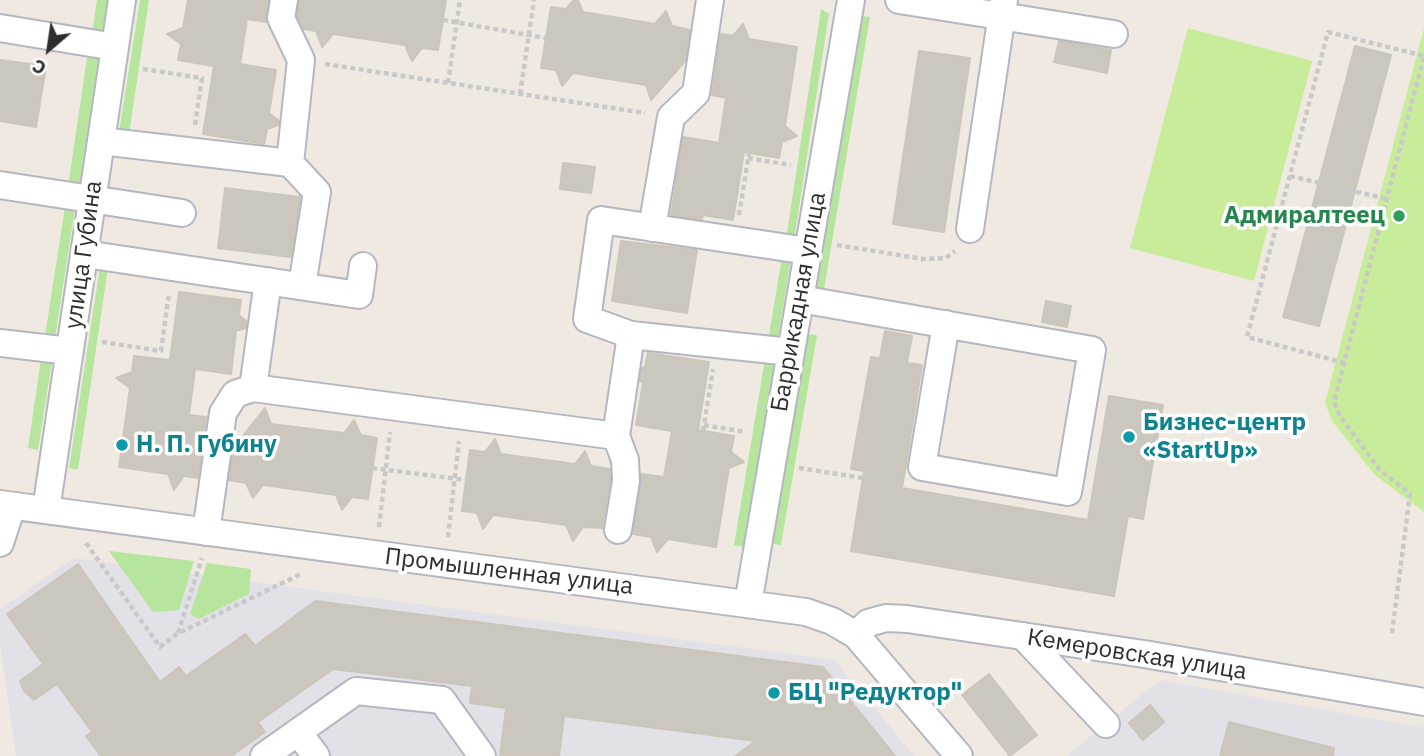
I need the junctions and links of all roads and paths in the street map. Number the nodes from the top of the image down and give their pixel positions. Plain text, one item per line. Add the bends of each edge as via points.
1 (122, 0) edge
2 (284, 0) edge
3 (460, 0) edge
4 (534, 0) edge
5 (710, 0) edge
6 (851, 0) edge
7 (899, 0) edge
8 (1003, 8) edge
9 (1047, 11) edge
10 (443, 20) dead end
11 (457, 22) junction
12 (0, 28) edge
13 (529, 34) junction
14 (1114, 34) dead end
15 (546, 38) dead end
16 (115, 47) junction
17 (1424, 56) edge
18 (301, 60) junction
19 (448, 83) junction
20 (520, 94) junction
21 (671, 117) junction
22 (101, 141) junction
23 (290, 163) junction
24 (791, 165) dead end
25 (1290, 176) junction
26 (0, 186) edge
27 (1387, 199) junction
28 (93, 200) junction
29 (182, 213) dead end
30 (652, 228) junction
31 (970, 229) joint
32 (735, 240) junction
33 (837, 245) dead end
34 (808, 251) junction
35 (85, 254) junction
36 (363, 267) dead end
37 (268, 281) junction
38 (302, 286) junction
39 (800, 299) junction
40 (946, 324) junction
41 (631, 335) junction
42 (0, 343) edge
43 (717, 344) junction
44 (70, 351) junction
45 (790, 352) junction
46 (1345, 363) junction
47 (253, 388) junction
48 (393, 407) junction
49 (463, 416) junction
50 (746, 432) dead end
51 (616, 436) junction
52 (372, 468) dead end
53 (799, 468) dead end
54 (385, 470) junction
55 (863, 478) dead end
56 (455, 479) junction
57 (466, 480) dead end
58 (6, 505) edge
59 (46, 510) junction
60 (378, 528) dead end
61 (618, 530) dead end
62 (448, 538) dead end
63 (84, 539) dead end
64 (0, 543) edge
65 (204, 543) junction
66 (311, 569) dead end
67 (748, 604) junction
68 (1392, 633) dead end
69 (177, 634) junction
70 (856, 635) junction
71 (1023, 636) junction
72 (1424, 702) edge
73 (1106, 724) dead end
74 (299, 732) junction
75 (264, 756) edge
76 (316, 756) edge
77 (482, 756) edge
78 (959, 756) edge

1 - 16 street, улица Губина
2 - 18 street via 281,18
3 - 11 path
4 - 13 path
5 - 21 street via 696,93
6 - 34 street, Баррикадная улица
7 - 8 street
8 - 9 street
8 - 31 street
9 - 14 street
10 - 11 path
11 - 13 path
11 - 19 path
12 - 16 street
13 - 15 path
13 - 20 path
16 - 22 street, улица Губина
17 - 25 path via 1328,32
17 - 27 path
18 - 19 path
18 - 23 street
19 - 20 path
20 - 21 path
21 - 30 street
22 - 23 street
22 - 28 street, улица Губина
23 - 38 street via 317,192
24 - 32 path via 749,156
25 - 27 path
25 - 46 path via 1247,337
26 - 28 street
27 - 46 path
28 - 29 street
28 - 35 street, улица Губина
30 - 32 street
30 - 41 street via 601,220 587,319
31 - 33 path via 958,250 946,258 923,259
32 - 34 street
34 - 39 street, Баррикадная улица
35 - 37 street
35 - 44 street, улица Губина
36 - 38 street via 359,295
37 - 38 street
37 - 47 street
39 - 40 street
39 - 45 street, Баррикадная улица
40 - 40 street via 922,467 1068,492 1092,349
41 - 43 street
41 - 51 street
42 - 44 street
43 - 45 street
43 - 50 path via 704,428
44 - 59 street, улица Губина
45 - 67 street, Баррикадная улица
46 - 68 path via 1335,402 1340,416 1379,469 1410,494
47 - 48 street
47 - 65 street via 235,394 223,413
48 - 49 street
48 - 54 path
49 - 51 street
49 - 56 path
51 - 61 street via 625,460 626,481
52 - 54 path
53 - 55 path
54 - 56 path
54 - 60 path
56 - 57 path
56 - 62 path
58 - 59 street, Промышленная улица
58 - 64 street
59 - 65 street, Промышленная улица
63 - 69 path via 160,647
65 - 67 street, Промышленная улица
65 - 69 path
66 - 69 path
67 - 70 street, Промышленная улица via 806,612
70 - 71 street, Кемеровская улица via 868,623 886,618
70 - 78 street, Промышленная улица
71 - 72 street, Кемеровская улица
71 - 73 street
74 - 75 street
74 - 76 street
74 - 77 street via 356,691 442,700

